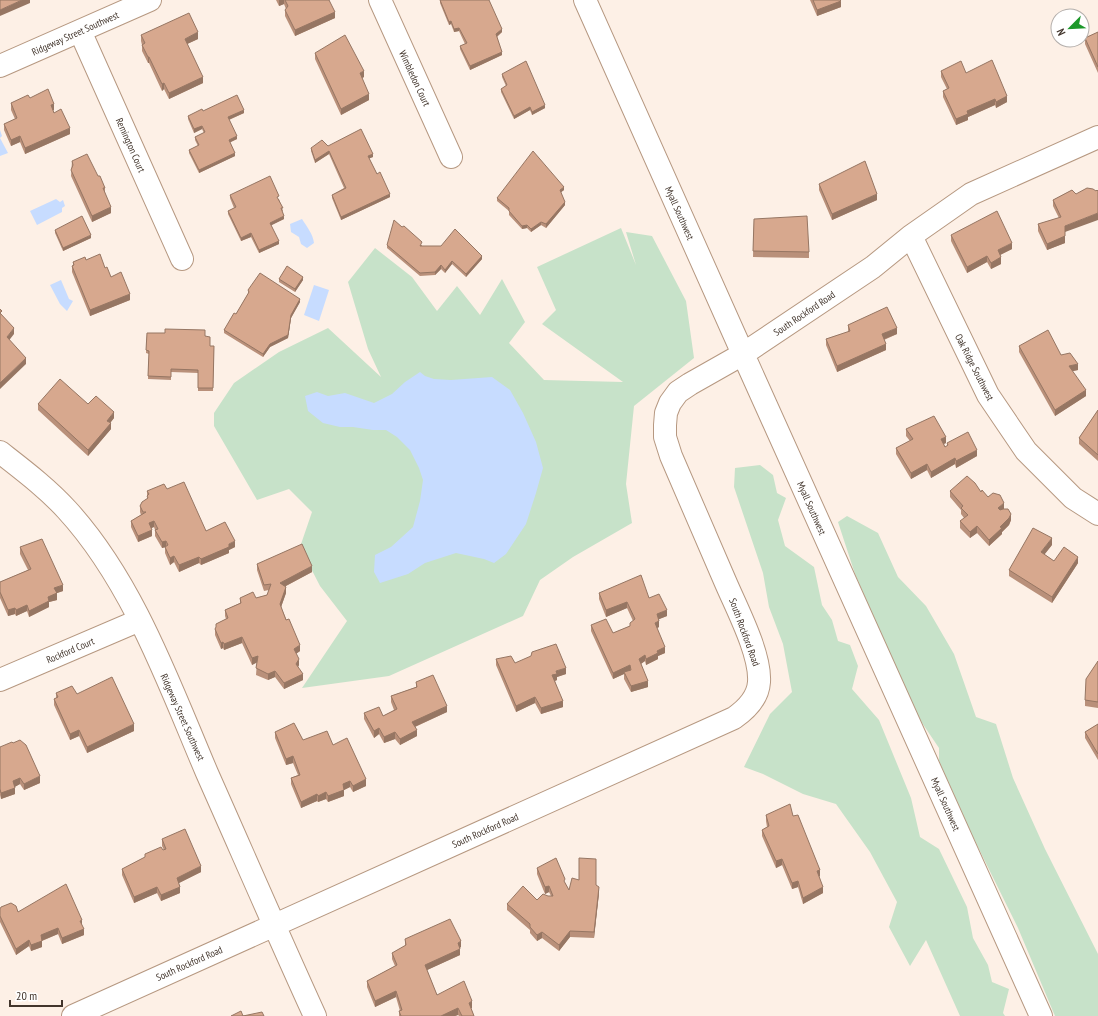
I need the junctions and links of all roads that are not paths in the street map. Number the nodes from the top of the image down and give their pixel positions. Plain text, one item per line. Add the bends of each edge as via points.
1 (150, 0) edge
2 (380, 0) edge
3 (585, 0) edge
4 (80, 31) junction
5 (0, 66) edge
6 (1098, 137) edge
7 (451, 157) dead end
8 (911, 236) junction
9 (182, 258) dead end
10 (743, 354) junction
11 (0, 452) edge
12 (1098, 514) edge
13 (140, 620) junction
14 (0, 680) edge
15 (274, 925) junction
16 (73, 1016) edge
17 (315, 1016) edge
18 (1041, 1016) edge

1 - 4 street, Ridgeway Street Southwest
2 - 7 street, Wimbledon Court
3 - 10 street, Myall Southwest
4 - 5 street, Ridgeway Street Southwest
4 - 9 street, Remington Court
6 - 8 street, South Rockford Road via 971,194
8 - 10 street, South Rockford Road via 873,267
8 - 12 street, Oak Ridge Southwest via 988,395 1031,456 1073,498
10 - 15 street, South Rockford Road via 704,374 678,392 670,403 664,425 671,456 755,654 759,669 757,691 745,710 727,721
10 - 18 street, Myall Southwest
11 - 13 street, Ridgeway Street Southwest via 40,483 67,510 103,556
13 - 14 street, Rockford Court
13 - 15 street, Ridgeway Street Southwest
15 - 16 street, South Rockford Road
15 - 17 street, Ridgeway Street Southwest

